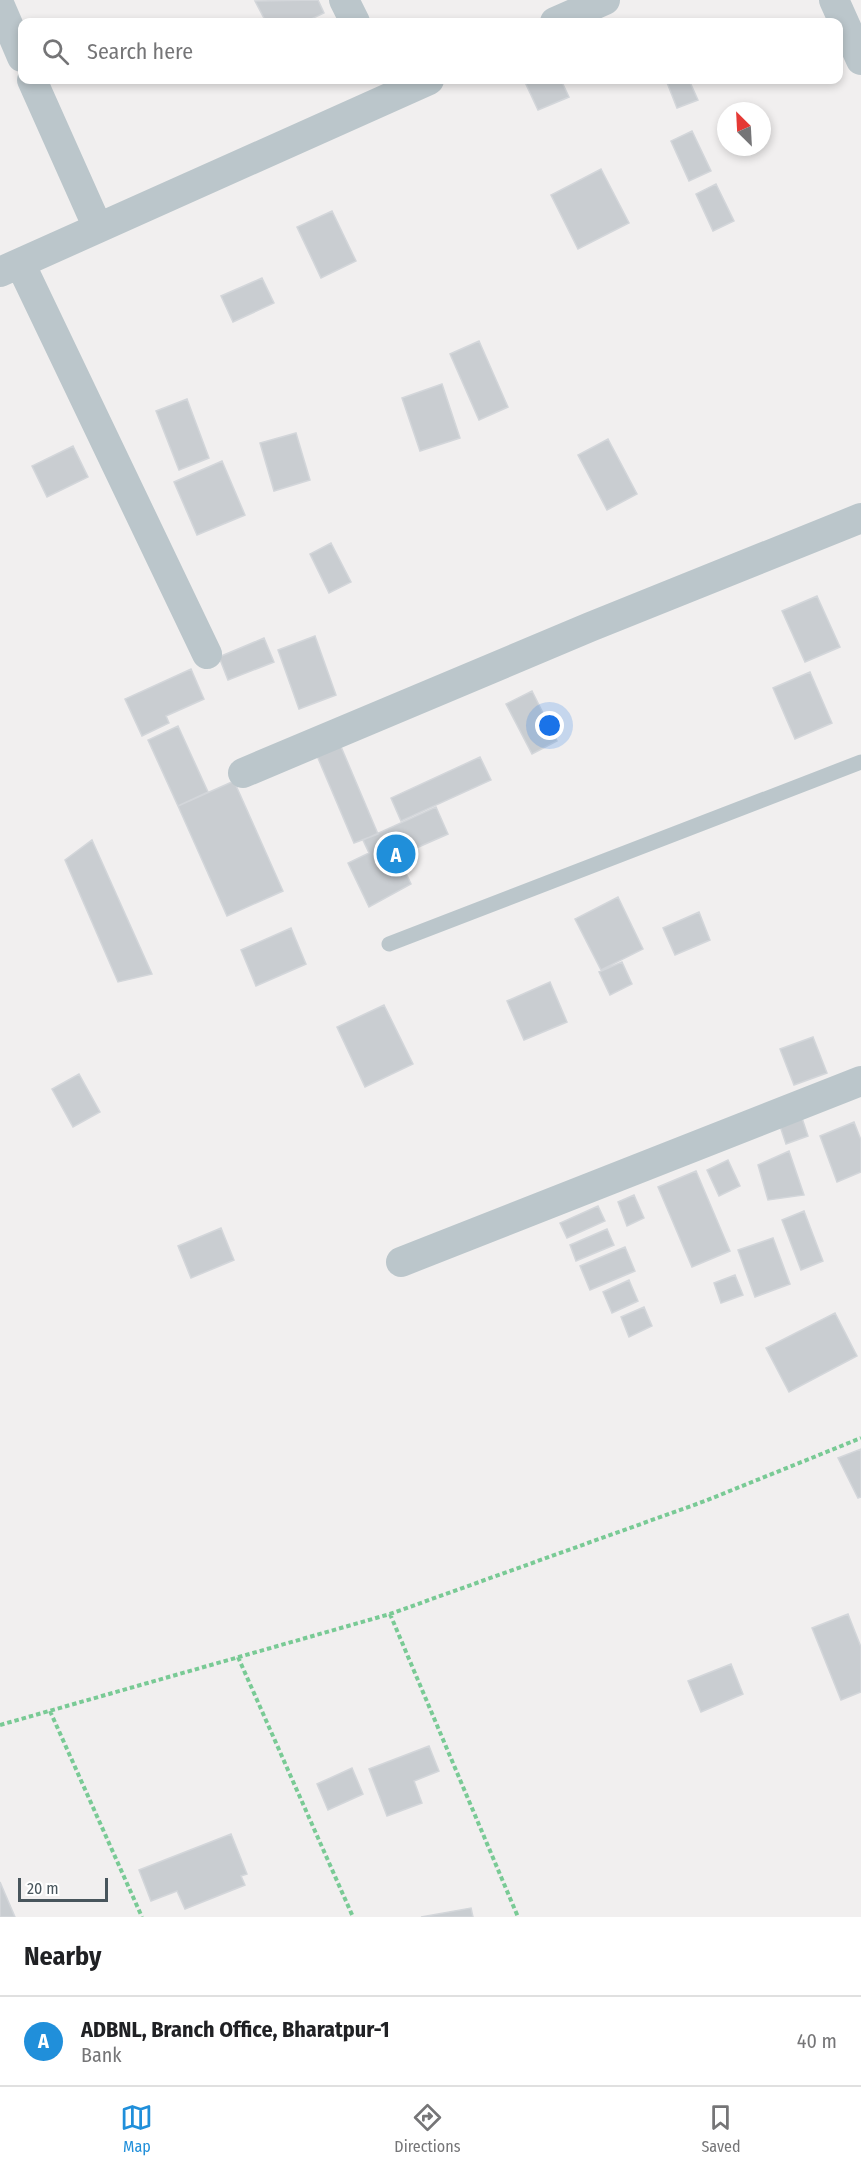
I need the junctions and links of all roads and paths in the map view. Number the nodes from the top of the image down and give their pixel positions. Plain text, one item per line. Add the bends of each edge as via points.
1 (344, 0) edge
2 (605, 0) edge
3 (834, 0) edge
4 (0, 6) edge
5 (353, 18) edge
6 (564, 18) edge
7 (842, 18) edge
8 (843, 20) edge
9 (18, 48) edge
10 (861, 60) edge
11 (34, 84) edge
12 (408, 84) edge
13 (386, 88) edge
14 (98, 228) junction
15 (10, 268) edge
16 (861, 518) edge
17 (207, 654) dead end
18 (861, 762) edge
19 (243, 773) dead end
20 (389, 944) dead end
21 (861, 1081) edge
22 (401, 1262) dead end
23 (861, 1438) edge
24 (390, 1614) junction
25 (238, 1657) junction
26 (50, 1711) junction
27 (0, 1725) edge
28 (142, 1917) edge
29 (353, 1917) edge
30 (518, 1917) edge

1 - 5 street
2 - 6 street
3 - 7 street
4 - 9 street
8 - 10 street
11 - 14 street
12 - 13 street
13 - 14 street
14 - 15 street
15 - 17 street
16 - 19 street
18 - 20 lane
21 - 22 street
23 - 24 path via 705,1501
24 - 25 path
24 - 30 path
25 - 26 path
25 - 29 path
26 - 27 path
26 - 28 path

